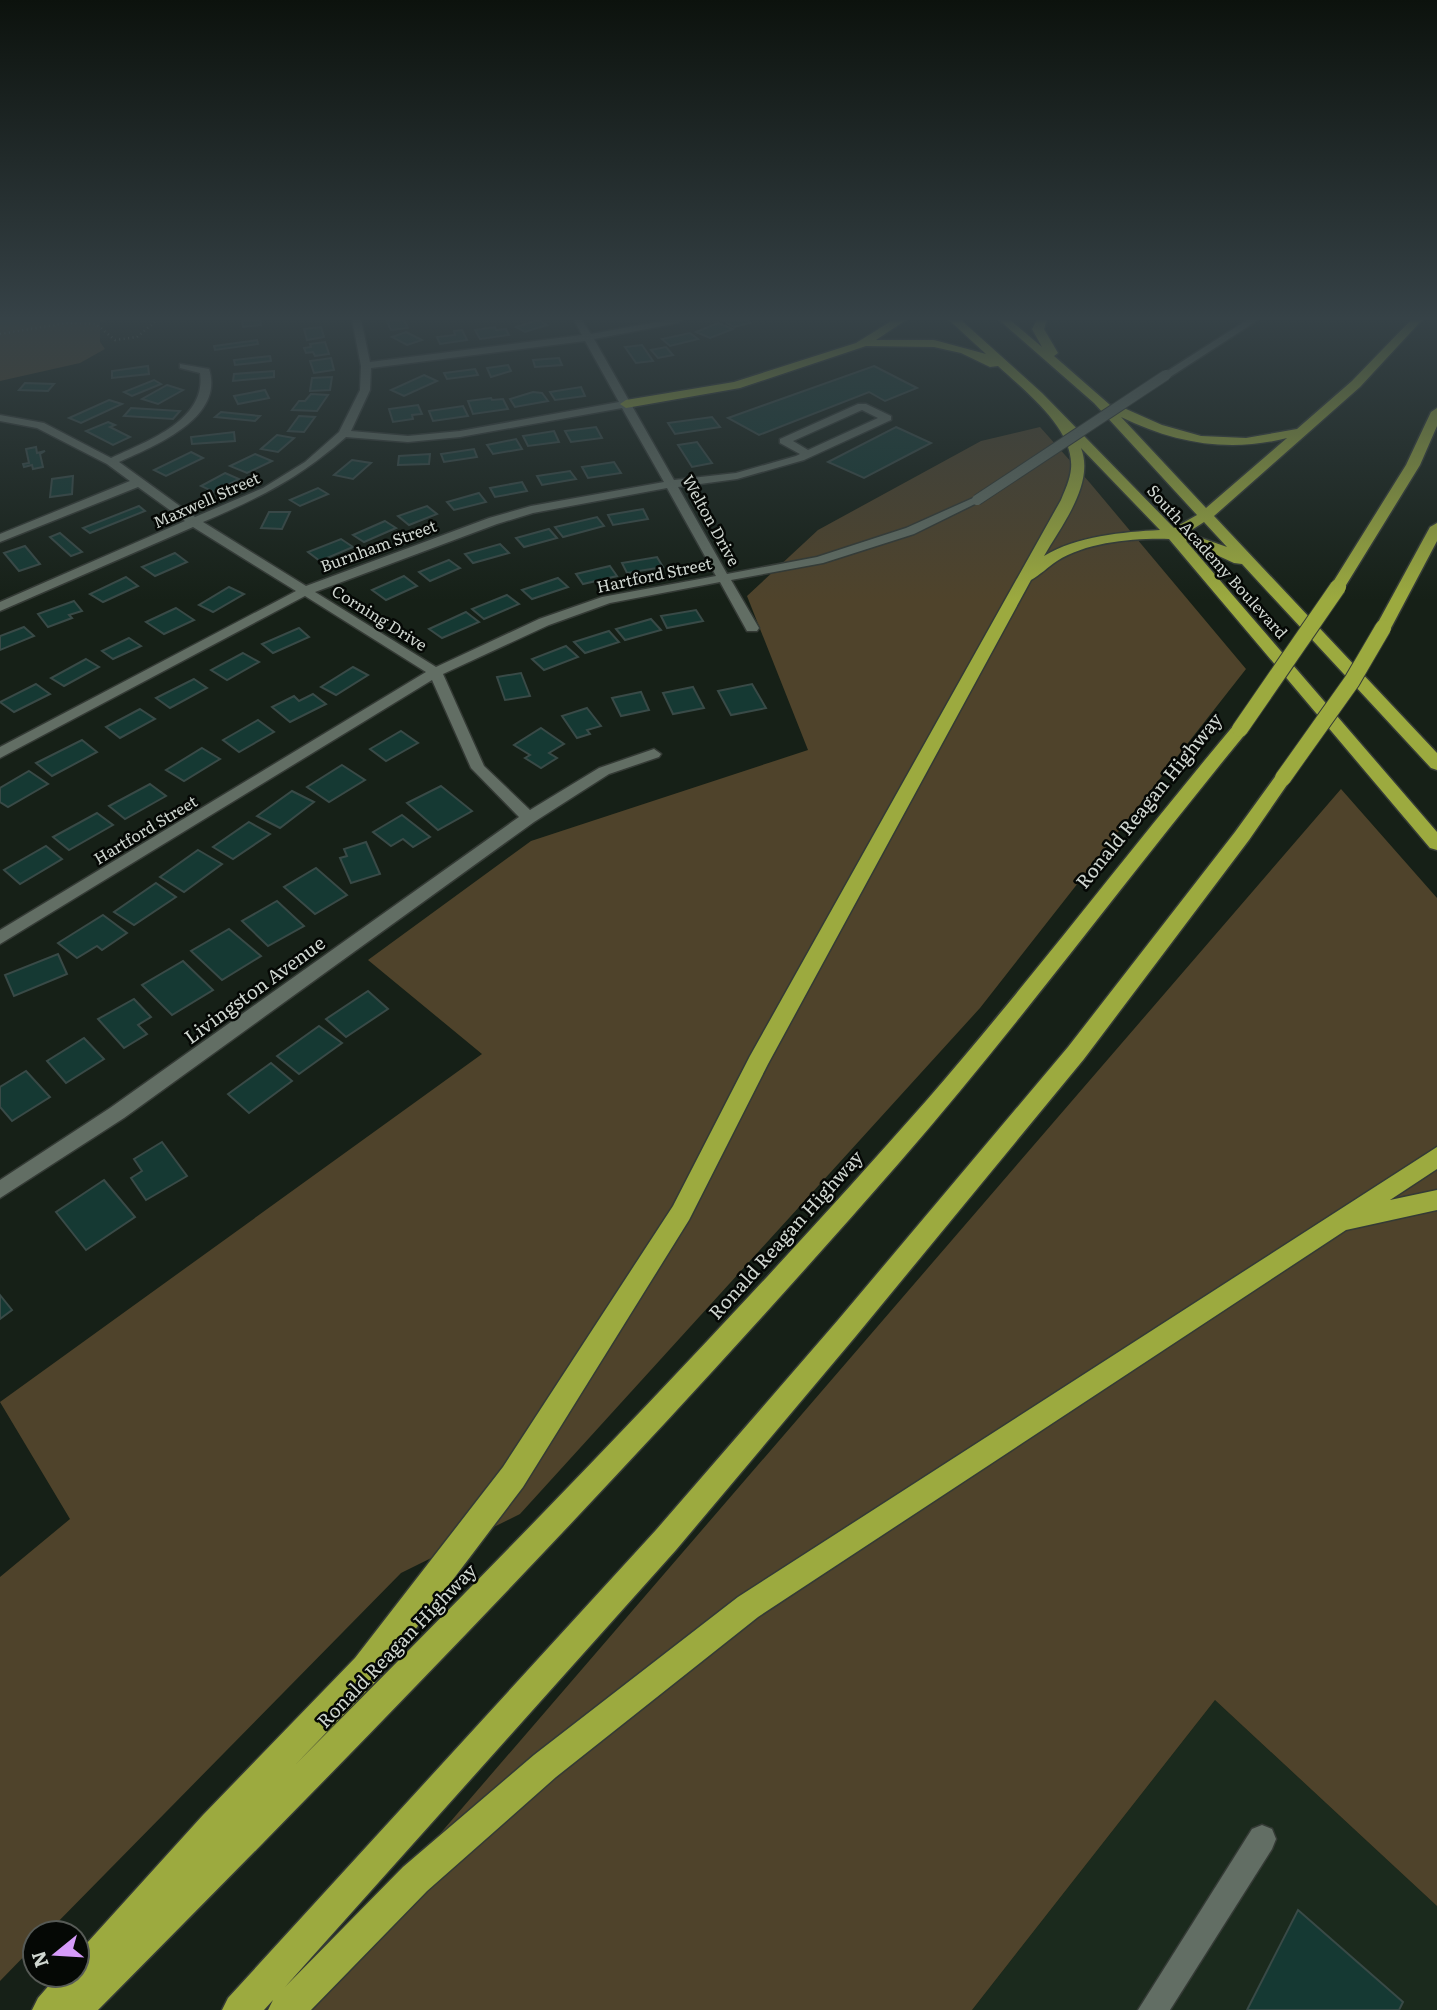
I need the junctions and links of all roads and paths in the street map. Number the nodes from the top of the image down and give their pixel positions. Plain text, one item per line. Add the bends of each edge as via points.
1 (191, 414) edge
2 (353, 414) edge
3 (568, 414) edge
4 (632, 414) edge
5 (845, 414) edge
6 (878, 414) edge
7 (1054, 414) edge
8 (1107, 414) edge
9 (1111, 414) edge
10 (1124, 414) edge
11 (1321, 414) edge
12 (1436, 414) edge
13 (0, 418) edge
14 (1061, 422) junction
15 (1303, 429) junction
16 (344, 433) junction
17 (804, 456) junction
18 (111, 462) junction
19 (139, 482) junction
20 (671, 484) junction
21 (1206, 515) junction
22 (194, 522) junction
23 (1437, 527) edge
24 (1174, 535) junction
25 (0, 538) edge
26 (1255, 570) junction
27 (724, 577) junction
28 (1026, 579) junction
29 (305, 591) junction
30 (0, 607) edge
31 (752, 628) dead end
32 (435, 672) junction
33 (0, 752) edge
34 (654, 754) dead end
35 (1437, 764) edge
36 (529, 818) junction
37 (1437, 844) edge
38 (0, 938) edge
39 (1437, 1157) edge
40 (0, 1190) edge
41 (1437, 1200) edge
42 (1332, 1224) junction
43 (1262, 1839) dead end
44 (50, 2010) edge
45 (73, 2010) edge
46 (240, 2010) edge
47 (286, 2010) edge
48 (1153, 2010) edge

1 - 18 street via 165,435
2 - 16 street, Maxwell Street
3 - 16 street via 408,439
4 - 20 street, Welton Drive
5 - 17 street, Burnham Street via 784,442
6 - 17 street, Burnham Street via 887,418
7 - 14 highway, South Academy Boulevard
8 - 27 street, Hartford Street, bridge via 977,500 910,531 819,561
9 - 21 highway, South Academy Boulevard
10 - 15 highway via 1147,426 1207,442 1269,440
11 - 15 highway
12 - 45 highway, Ronald Reagan Highway, bridge via 1413,465 1338,587 1240,729 922,1121 695,1373 266,1819
13 - 18 street, Corning Drive via 40,425
14 - 24 highway, South Academy Boulevard
14 - 28 highway via 1080,462 1079,476
15 - 21 highway
16 - 22 street, Maxwell Street via 309,464 267,490
17 - 20 street, Burnham Street via 737,476
18 - 19 street, Corning Drive
19 - 22 street, Corning Drive
19 - 25 street
20 - 27 street, Welton Drive
20 - 29 street, Burnham Street via 493,521
21 - 24 highway
21 - 26 highway, South Academy Boulevard
22 - 29 street, Corning Drive
22 - 30 street, Maxwell Street
23 - 46 highway, bridge via 1352,681 1242,836 1076,1053 666,1540
24 - 26 highway via 1216,547
24 - 28 highway via 1086,545 1054,556
24 - 37 highway, South Academy Boulevard
26 - 35 highway, South Academy Boulevard
27 - 31 street, Welton Drive
27 - 32 street, Hartford Street via 607,600 544,622
28 - 44 highway via 758,1062 681,1213 513,1477 366,1669 214,1826
29 - 32 street, Corning Drive
29 - 33 street, Burnham Street
32 - 36 street, Corning Drive via 478,768
32 - 38 street, Hartford Street
34 - 36 street via 604,771
36 - 40 street, Livingston Avenue
39 - 42 highway
41 - 42 highway
42 - 47 highway via 748,1606 545,1766 425,1870
43 - 48 street

